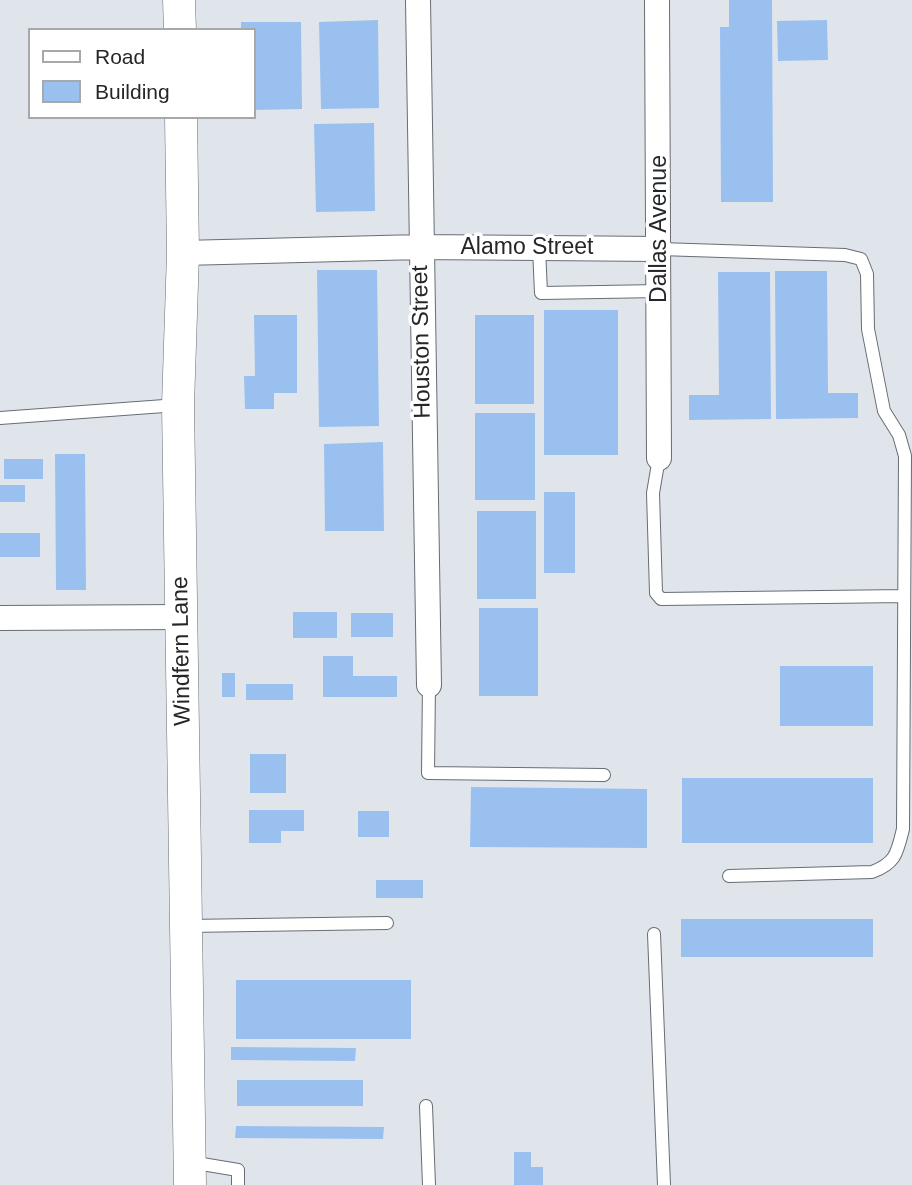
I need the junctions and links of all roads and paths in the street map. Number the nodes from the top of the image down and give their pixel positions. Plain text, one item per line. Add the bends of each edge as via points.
1 (179, 0) edge
2 (418, 0) edge
3 (657, 0) edge
4 (180, 28) edge
5 (181, 119) edge
6 (421, 247) junction
7 (539, 248) junction
8 (660, 249) junction
9 (183, 253) junction
10 (660, 291) junction
11 (178, 405) junction
12 (0, 418) edge
13 (659, 458) joint
14 (908, 474) edge
15 (904, 596) junction
16 (182, 617) junction
17 (0, 618) edge
18 (429, 685) joint
19 (604, 775) dead end
20 (729, 876) dead end
21 (387, 923) dead end
22 (187, 926) junction
23 (654, 934) dead end
24 (426, 1106) dead end
25 (190, 1173) edge
26 (238, 1185) edge
27 (429, 1185) edge
28 (664, 1185) edge

1 - 4 street
2 - 6 street, Houston Street
3 - 8 street, Dallas Avenue
5 - 9 street, Windfern Lane
6 - 7 street, Alamo Street
6 - 9 street, Alamo Street
6 - 18 street, Houston Street
7 - 8 street, Alamo Street
7 - 10 lane via 541,293
8 - 10 street, Dallas Avenue
8 - 14 lane via 845,254 861,259 867,274 872,354 884,411 899,435
9 - 11 street, Windfern Lane
10 - 13 street, Dallas Avenue
11 - 12 lane
11 - 16 street, Windfern Lane
13 - 15 lane via 653,493 656,593 661,599
14 - 15 lane
15 - 20 lane via 903,829 888,866 872,872
16 - 17 street
16 - 22 street, Windfern Lane
18 - 19 lane via 428,773
21 - 22 lane
22 - 25 street, Windfern Lane
23 - 28 lane
24 - 27 lane
25 - 26 lane via 238,1171

